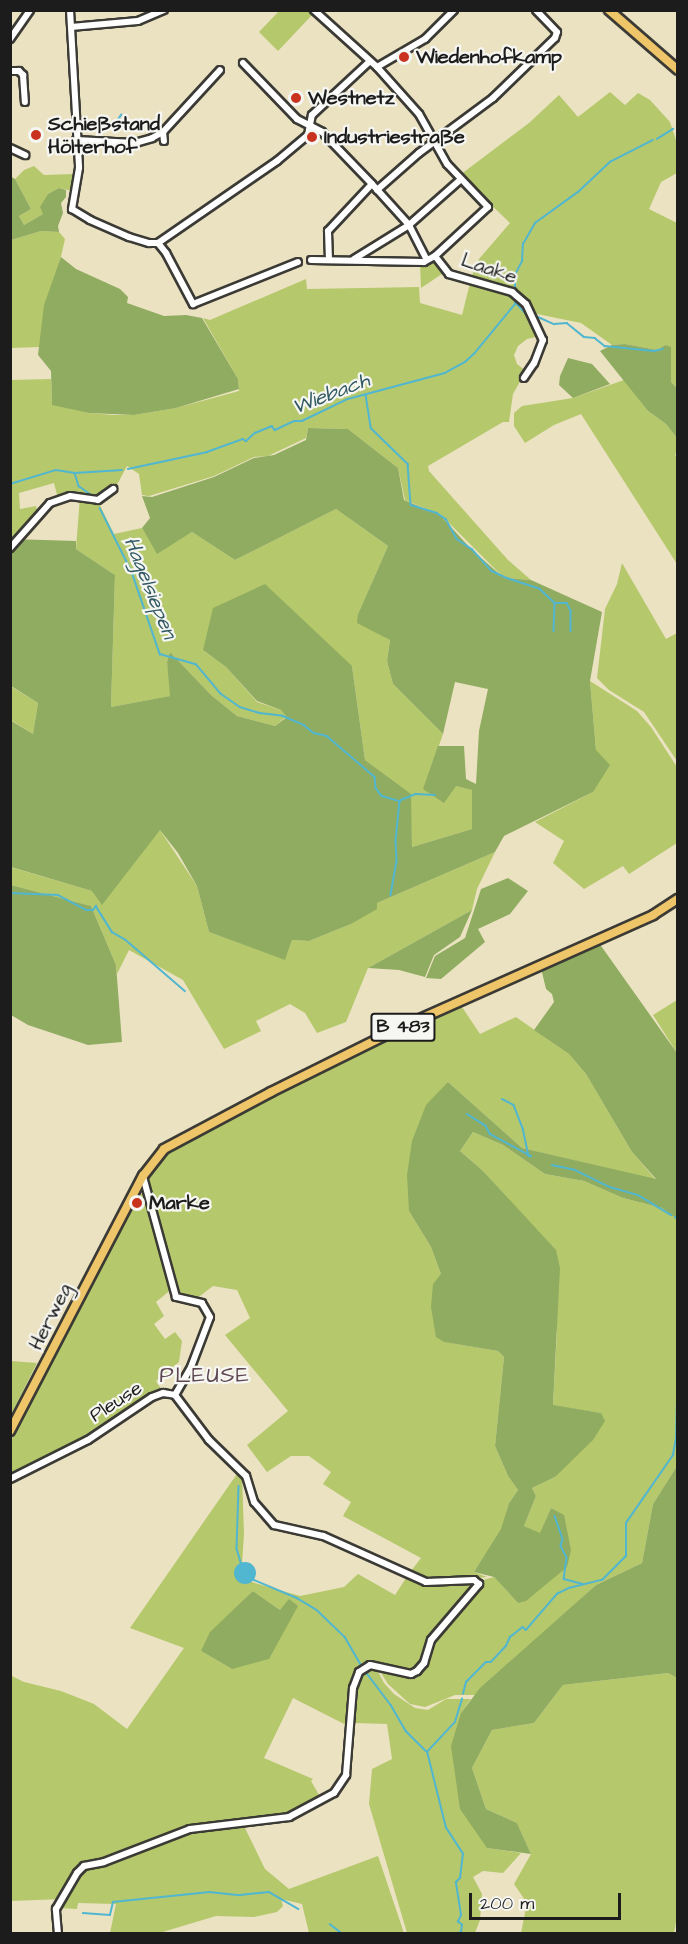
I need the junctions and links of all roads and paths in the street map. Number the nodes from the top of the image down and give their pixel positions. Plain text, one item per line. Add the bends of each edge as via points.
1 (30, 10) edge
2 (70, 10) edge
3 (164, 10) edge
4 (314, 10) edge
5 (454, 10) edge
6 (536, 10) edge
7 (609, 10) edge
8 (71, 27) junction
9 (10, 39) edge
10 (369, 62) junction
11 (243, 63) dead end
12 (377, 67) junction
13 (10, 70) edge
14 (220, 70) dead end
15 (678, 70) edge
16 (25, 102) dead end
17 (310, 126) junction
18 (163, 132) junction
19 (76, 140) junction
20 (164, 141) dead end
21 (435, 142) junction
22 (10, 148) edge
23 (25, 155) dead end
24 (460, 180) junction
25 (375, 187) junction
26 (409, 225) junction
27 (158, 243) junction
28 (435, 256) junction
29 (354, 259) junction
30 (311, 260) dead end
31 (329, 260) junction
32 (427, 260) junction
33 (298, 262) dead end
34 (524, 378) dead end
35 (113, 489) dead end
36 (10, 548) edge
37 (678, 899) edge
38 (143, 1176) junction
39 (175, 1395) junction
40 (10, 1431) edge
41 (10, 1479) edge
42 (58, 1934) edge

1 - 9 street
2 - 8 street
3 - 8 street via 138,21
4 - 10 street
5 - 12 street via 425,39
6 - 21 street via 558,34 493,98
7 - 15 main road
8 - 19 street
10 - 12 street
10 - 17 street via 312,115
11 - 17 street via 297,119
12 - 21 street via 419,114
13 - 16 street via 24,75
14 - 18 street
17 - 25 street via 322,132
17 - 27 street via 308,135 277,161
18 - 19 street via 135,142
18 - 20 street
19 - 27 street via 78,175 72,209 129,237
21 - 24 street
21 - 25 street
22 - 23 street
24 - 26 street
24 - 28 street via 486,204 486,211
25 - 26 street
25 - 31 street via 328,231
26 - 29 street
26 - 32 street
27 - 33 street via 193,304
28 - 32 street
28 - 34 street, Laake via 454,276 518,295 542,333 542,343
29 - 31 street
29 - 32 street via 367,263
30 - 31 street
35 - 36 street via 98,500 70,496 50,503
37 - 38 main road, B 483 via 653,915 458,1000 234,1111 164,1149
38 - 39 street, Pleuse via 176,1297 202,1303 210,1317 191,1367
38 - 40 main road, Herweg / B 483
39 - 41 street, Pleuse via 152,1396 80,1444
39 - 42 street via 209,1440 246,1476 254,1502 274,1525 323,1536 426,1582 478,1581 474,1591 431,1640 424,1663 417,1671 411,1674 373,1665 363,1668 357,1676 346,1775 334,1793 289,1817 190,1829 81,1867 56,1909

